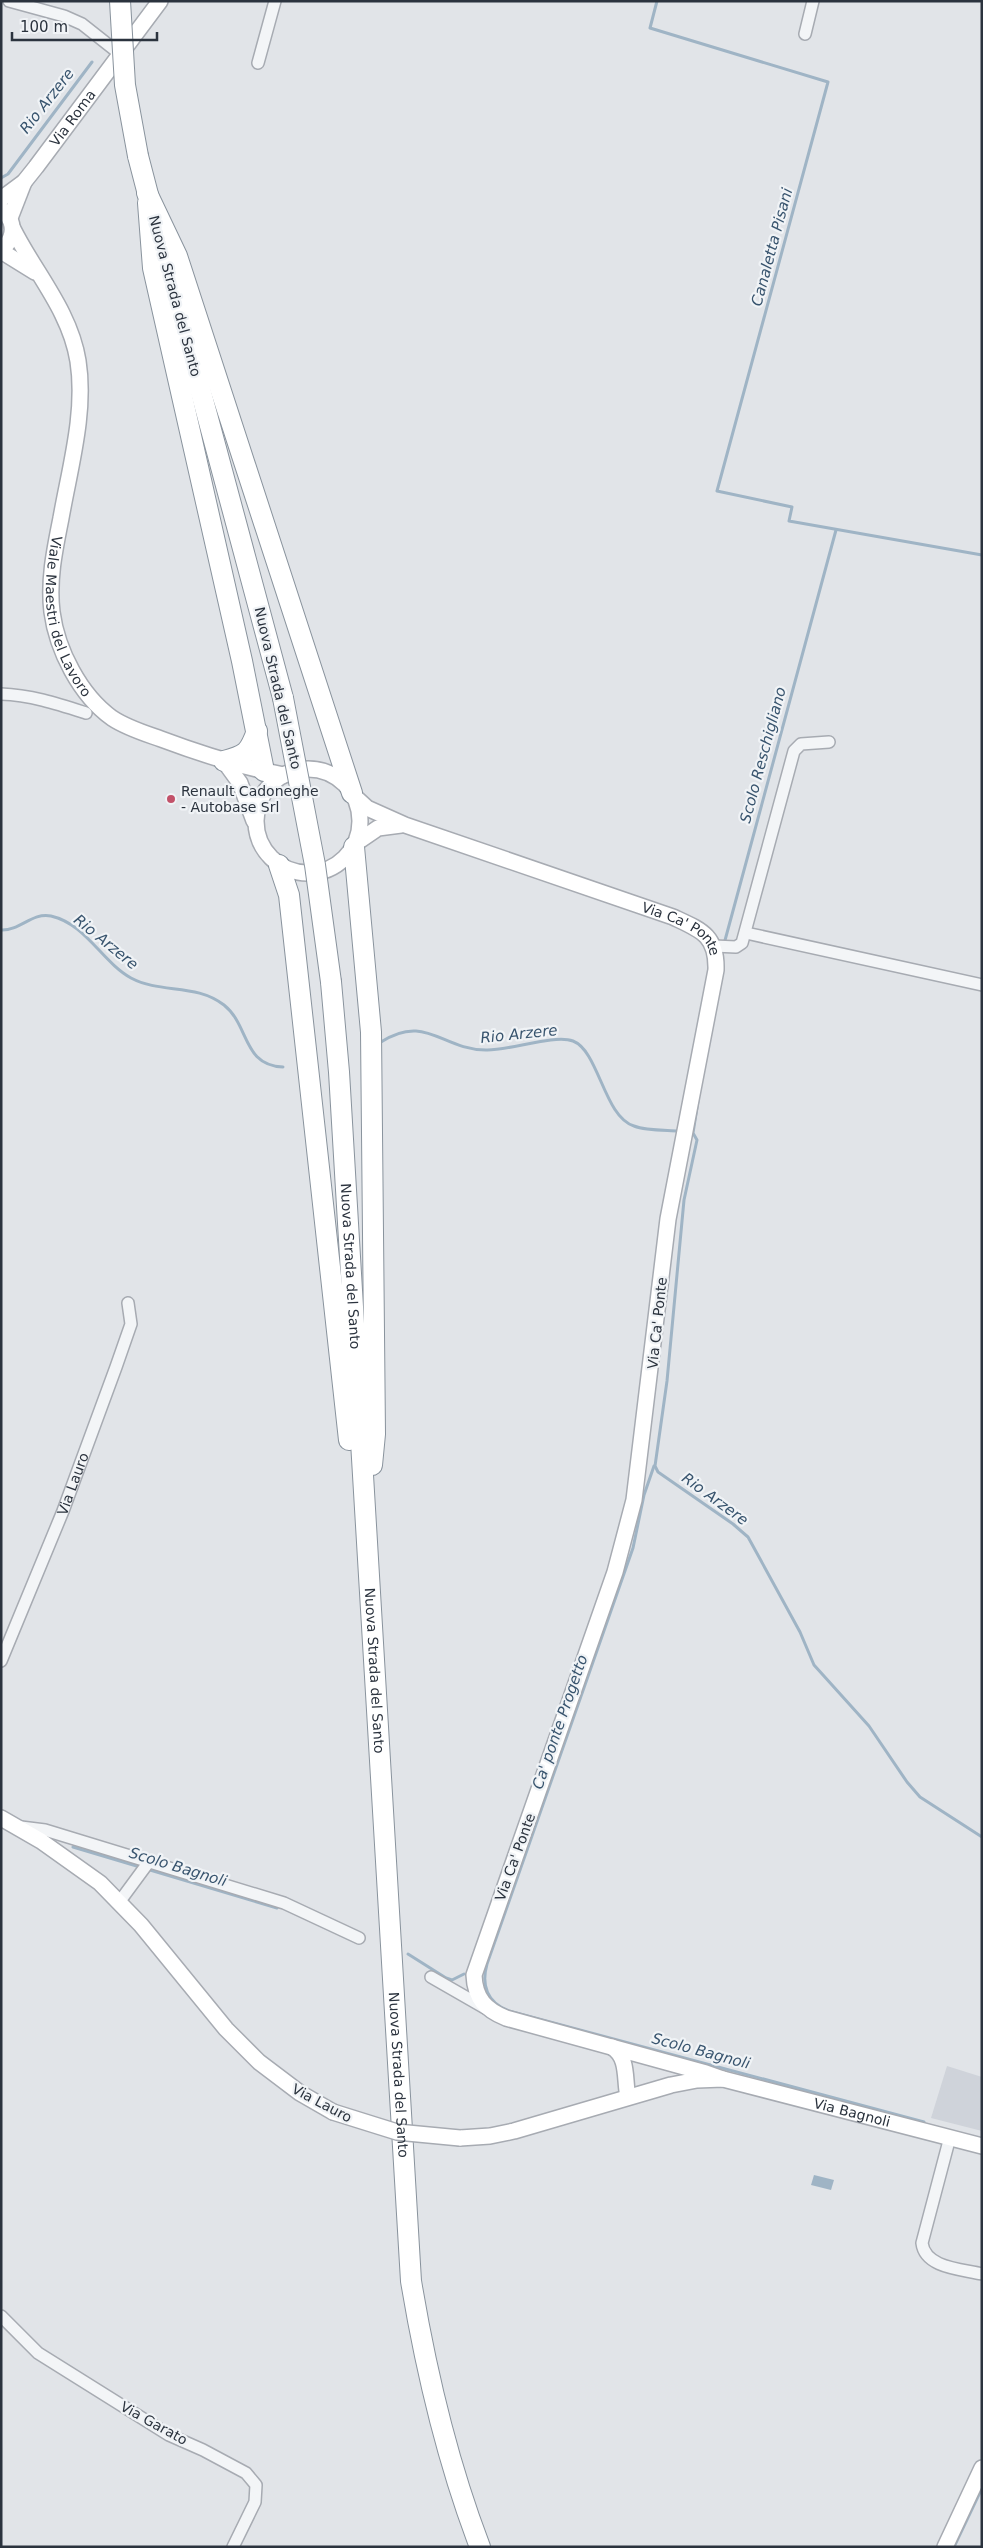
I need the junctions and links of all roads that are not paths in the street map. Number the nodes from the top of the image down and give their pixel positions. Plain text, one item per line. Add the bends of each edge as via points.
1 (8, 1) edge
2 (120, 1) edge
3 (160, 1) edge
4 (275, 1) edge
5 (813, 1) edge
6 (805, 34) dead end
7 (120, 54) junction
8 (258, 63) dead end
9 (24, 182) junction
10 (147, 193) junction
11 (1, 199) edge
12 (8, 219) edge
13 (1, 250) edge
14 (38, 275) junction
15 (1, 694) edge
16 (86, 713) dead end
17 (257, 731) junction
18 (829, 742) dead end
19 (224, 761) junction
20 (264, 771) junction
21 (284, 774) junction
22 (264, 792) junction
23 (353, 795) junction
24 (255, 825) junction
25 (405, 825) junction
26 (355, 845) junction
27 (279, 865) junction
28 (746, 933) junction
29 (714, 946) junction
30 (982, 985) edge
31 (128, 1304) dead end
32 (365, 1514) junction
33 (1, 1660) edge
34 (1, 1818) edge
35 (21, 1828) junction
36 (148, 1863) junction
37 (120, 1901) junction
38 (359, 1938) dead end
39 (474, 1976) junction
40 (431, 1977) dead end
41 (451, 1989) junction
42 (487, 2009) junction
43 (612, 2047) junction
44 (723, 2079) junction
45 (628, 2097) junction
46 (950, 2137) junction
47 (982, 2146) edge
48 (982, 2274) edge
49 (1, 2316) edge
50 (982, 2468) edge
51 (233, 2547) edge
52 (480, 2547) edge
53 (944, 2547) edge

1 - 7 street via 82,24
2 - 10 highway, Nuova Strada del Santo, bridge via 125,84
3 - 7 street, Via Roma
4 - 8 street
5 - 6 street
7 - 9 street, Via Roma
9 - 11 street, Via Roma
9 - 12 street, Via Roma
10 - 17 highway via 153,268
10 - 23 highway via 177,256
10 - 32 highway, Nuova Strada del Santo, bridge via 283,698 314,857 332,982
12 - 13 street, Via Roma via 12,238
12 - 14 street, Viale Maestri del Lavoro
13 - 14 street, Viale Maestri del Lavoro
14 - 19 street, Viale Maestri del Lavoro via 71,334 80,383 78,416 52,573 52,612 59,640 82,686 112,718 133,729
15 - 16 street via 27,696
17 - 19 highway via 252,747 246,753
17 - 20 highway
18 - 28 street via 801,744 794,751
19 - 20 street
19 - 24 street via 240,783
20 - 21 street
20 - 22 street
21 - 22 street
21 - 23 street via 302,770 322,771 344,783
22 - 24 street
23 - 25 street, Via Ca' Ponte via 367,808
23 - 26 street via 360,820
24 - 27 street via 265,851
25 - 26 street, Via Ca' Ponte via 378,828
25 - 29 street, Via Ca' Ponte via 673,917 699,929
26 - 27 street via 346,857 326,870 302,873
26 - 32 highway via 371,1032 375,1237 376,1434
27 - 32 highway via 289,894 348,1435
28 - 29 street via 742,943 736,947
28 - 30 street
29 - 39 street, Via Ca' Ponte via 716,970 668,1219 650,1383 629,1525
31 - 33 street, Via Lauro via 131,1324 122,1350 63,1511
32 - 52 highway, Nuova Strada del Santo via 412,2280 423,2351 440,2424
34 - 35 street, Via Lauro
35 - 36 street, Via Lauro via 45,1830
35 - 37 street, Via Lauro via 100,1883
36 - 37 street
36 - 38 street, Via Lauro via 284,1903
37 - 45 street, Via Lauro, bridge via 226,2029 253,2056 300,2093 333,2112 397,2132 460,2138 514,2131
39 - 41 street via 460,1987
39 - 42 street via 476,1992
40 - 41 street, Via Bagnoli
41 - 42 street, Via Bagnoli
42 - 43 street, Via Bagnoli via 506,2018
43 - 44 street, Via Bagnoli
43 - 45 street via 624,2059
44 - 45 street, Via Bagnoli via 684,2082
44 - 46 street, Via Bagnoli
46 - 47 street, Via Bagnoli
46 - 48 street via 922,2243 923,2251 934,2262
49 - 51 street, Via Garato via 38,2353 169,2435 246,2472 256,2485 255,2502
50 - 53 street

